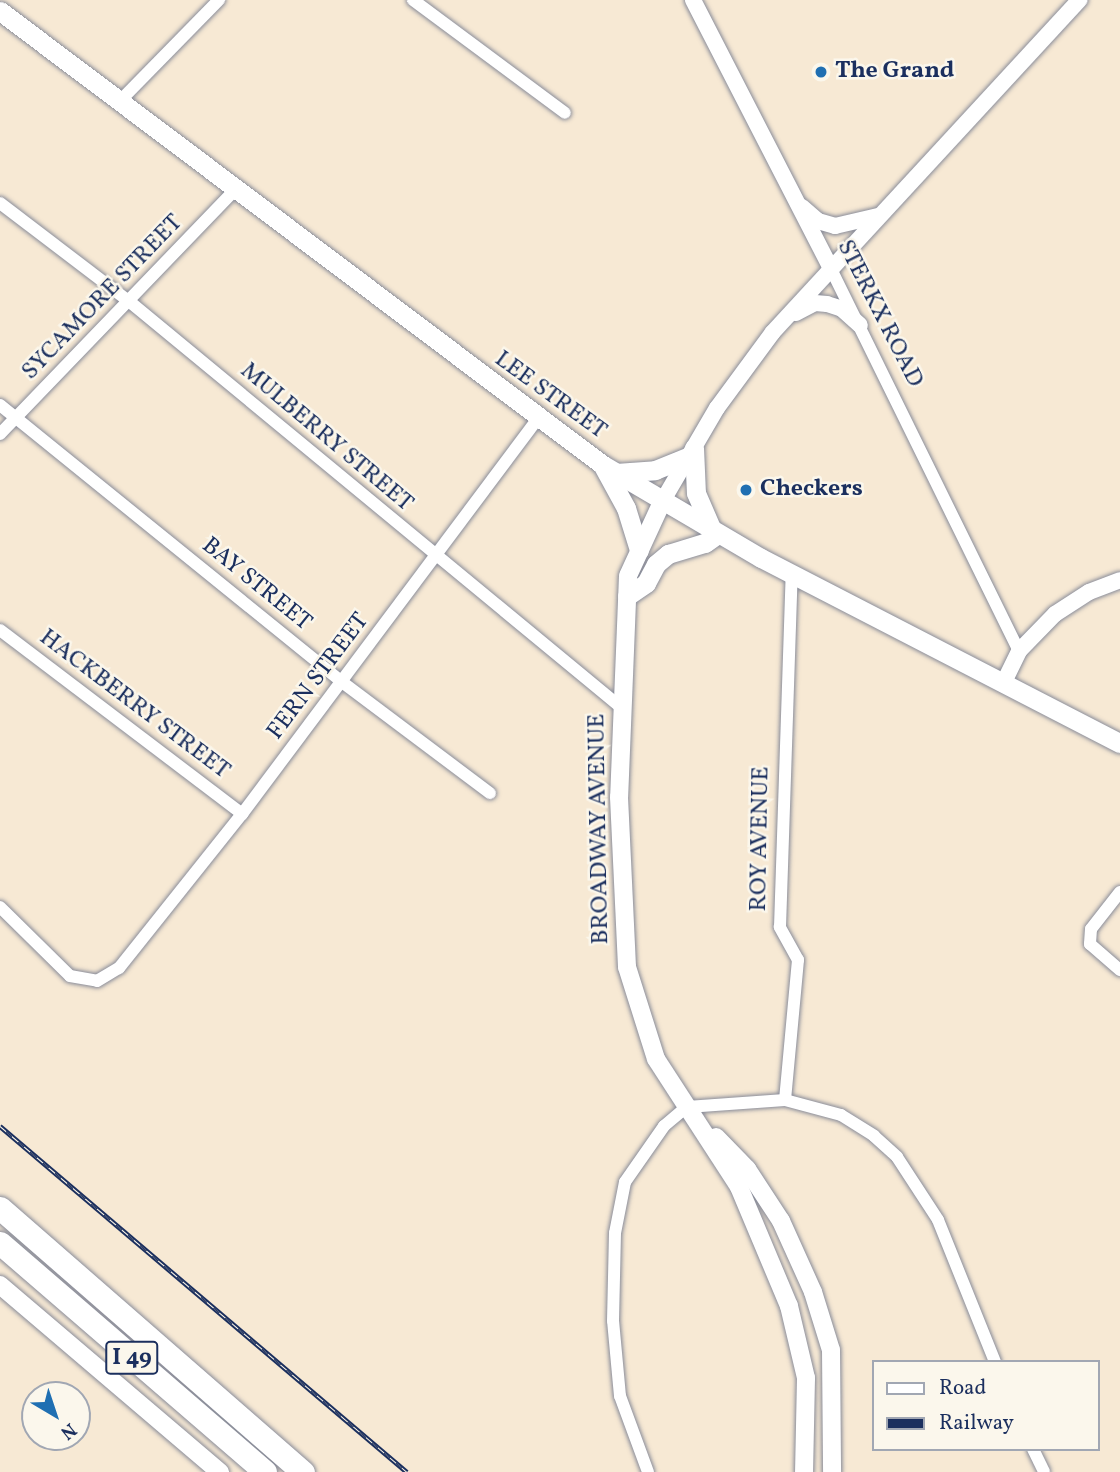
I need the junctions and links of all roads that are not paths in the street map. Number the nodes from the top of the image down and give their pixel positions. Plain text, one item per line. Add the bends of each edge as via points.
1 (219, 0) edge
2 (413, 0) edge
3 (692, 0) edge
4 (1079, 0) edge
5 (0, 11) edge
6 (120, 102) junction
7 (565, 113) dead end
8 (236, 189) junction
9 (0, 202) edge
10 (796, 202) junction
11 (880, 215) junction
12 (831, 269) junction
13 (130, 302) junction
14 (787, 317) junction
15 (860, 325) junction
16 (0, 405) edge
17 (15, 418) junction
18 (538, 419) junction
19 (0, 434) edge
20 (692, 452) junction
21 (610, 469) junction
22 (662, 502) junction
23 (715, 532) junction
24 (639, 550) junction
25 (436, 557) junction
26 (792, 574) junction
27 (1120, 580) edge
28 (627, 596) junction
29 (0, 630) edge
30 (1019, 651) junction
31 (342, 682) junction
32 (1004, 682) junction
33 (623, 709) junction
34 (1120, 743) edge
35 (490, 793) dead end
36 (242, 814) junction
37 (1120, 892) edge
38 (0, 907) edge
39 (1120, 970) edge
40 (785, 1100) junction
41 (687, 1107) junction
42 (0, 1208) edge
43 (0, 1243) edge
44 (0, 1285) edge
45 (166, 1351) junction
46 (994, 1360) edge
47 (1034, 1451) edge
48 (220, 1472) edge
49 (265, 1472) edge
50 (303, 1472) edge
51 (322, 1472) edge
52 (648, 1472) edge
53 (804, 1472) edge
54 (832, 1472) edge
55 (1044, 1472) edge

1 - 6 street
2 - 7 street
3 - 10 street, STERKX ROAD
4 - 11 street
5 - 6 main road, LEE STREET
6 - 8 main road, LEE STREET
8 - 13 street, SYCAMORE STREET
8 - 18 main road, LEE STREET
9 - 13 street, MULBERRY STREET
10 - 11 street via 818,221 835,226
10 - 12 street, STERKX ROAD
11 - 12 street
12 - 14 street
12 - 15 street, STERKX ROAD
13 - 17 street, SYCAMORE STREET
13 - 25 street, MULBERRY STREET
14 - 15 street via 815,303 827,304 842,309
14 - 20 street via 718,408
15 - 30 street, STERKX ROAD
16 - 17 street, BAY STREET
17 - 19 street, SYCAMORE STREET
17 - 31 street, BAY STREET
18 - 21 main road, LEE STREET
18 - 25 street, FERN STREET
20 - 21 main road via 655,470
20 - 22 street
20 - 23 main road via 696,493
21 - 22 main road, LEE STREET
21 - 24 main road
22 - 23 main road, LEE STREET
22 - 24 main road, BROADWAY AVENUE
23 - 26 main road, LEE STREET
23 - 28 main road via 705,543 668,554 646,583
24 - 28 main road, BROADWAY AVENUE via 628,576
25 - 31 street, FERN STREET
25 - 33 street, MULBERRY STREET
26 - 32 main road, LEE STREET
26 - 40 street, ROY AVENUE via 780,927 798,960
27 - 30 street via 1072,601
28 - 33 main road, BROADWAY AVENUE
29 - 36 street, HACKBERRY STREET
30 - 32 street
31 - 35 street, BAY STREET
31 - 36 street, FERN STREET
32 - 34 main road, LEE STREET
33 - 41 main road, BROADWAY AVENUE via 619,797 627,967 656,1059
36 - 38 street, FERN STREET via 128,958 97,981 77,979 56,966
37 - 39 street via 1091,929 1090,944
40 - 41 street
40 - 46 street via 841,1115 897,1157 938,1220
41 - 52 street via 664,1126 625,1182 615,1233 613,1321 620,1396
41 - 53 main road, BROADWAY AVENUE via 739,1187 789,1306 806,1378
41 - 54 main road, BROADWAY AVENUE via 747,1169 781,1221 814,1292 831,1350
42 - 45 highway, I 49
43 - 49 highway, I 49
44 - 48 main road
45 - 50 highway, I 49
45 - 51 highway
47 - 55 street

